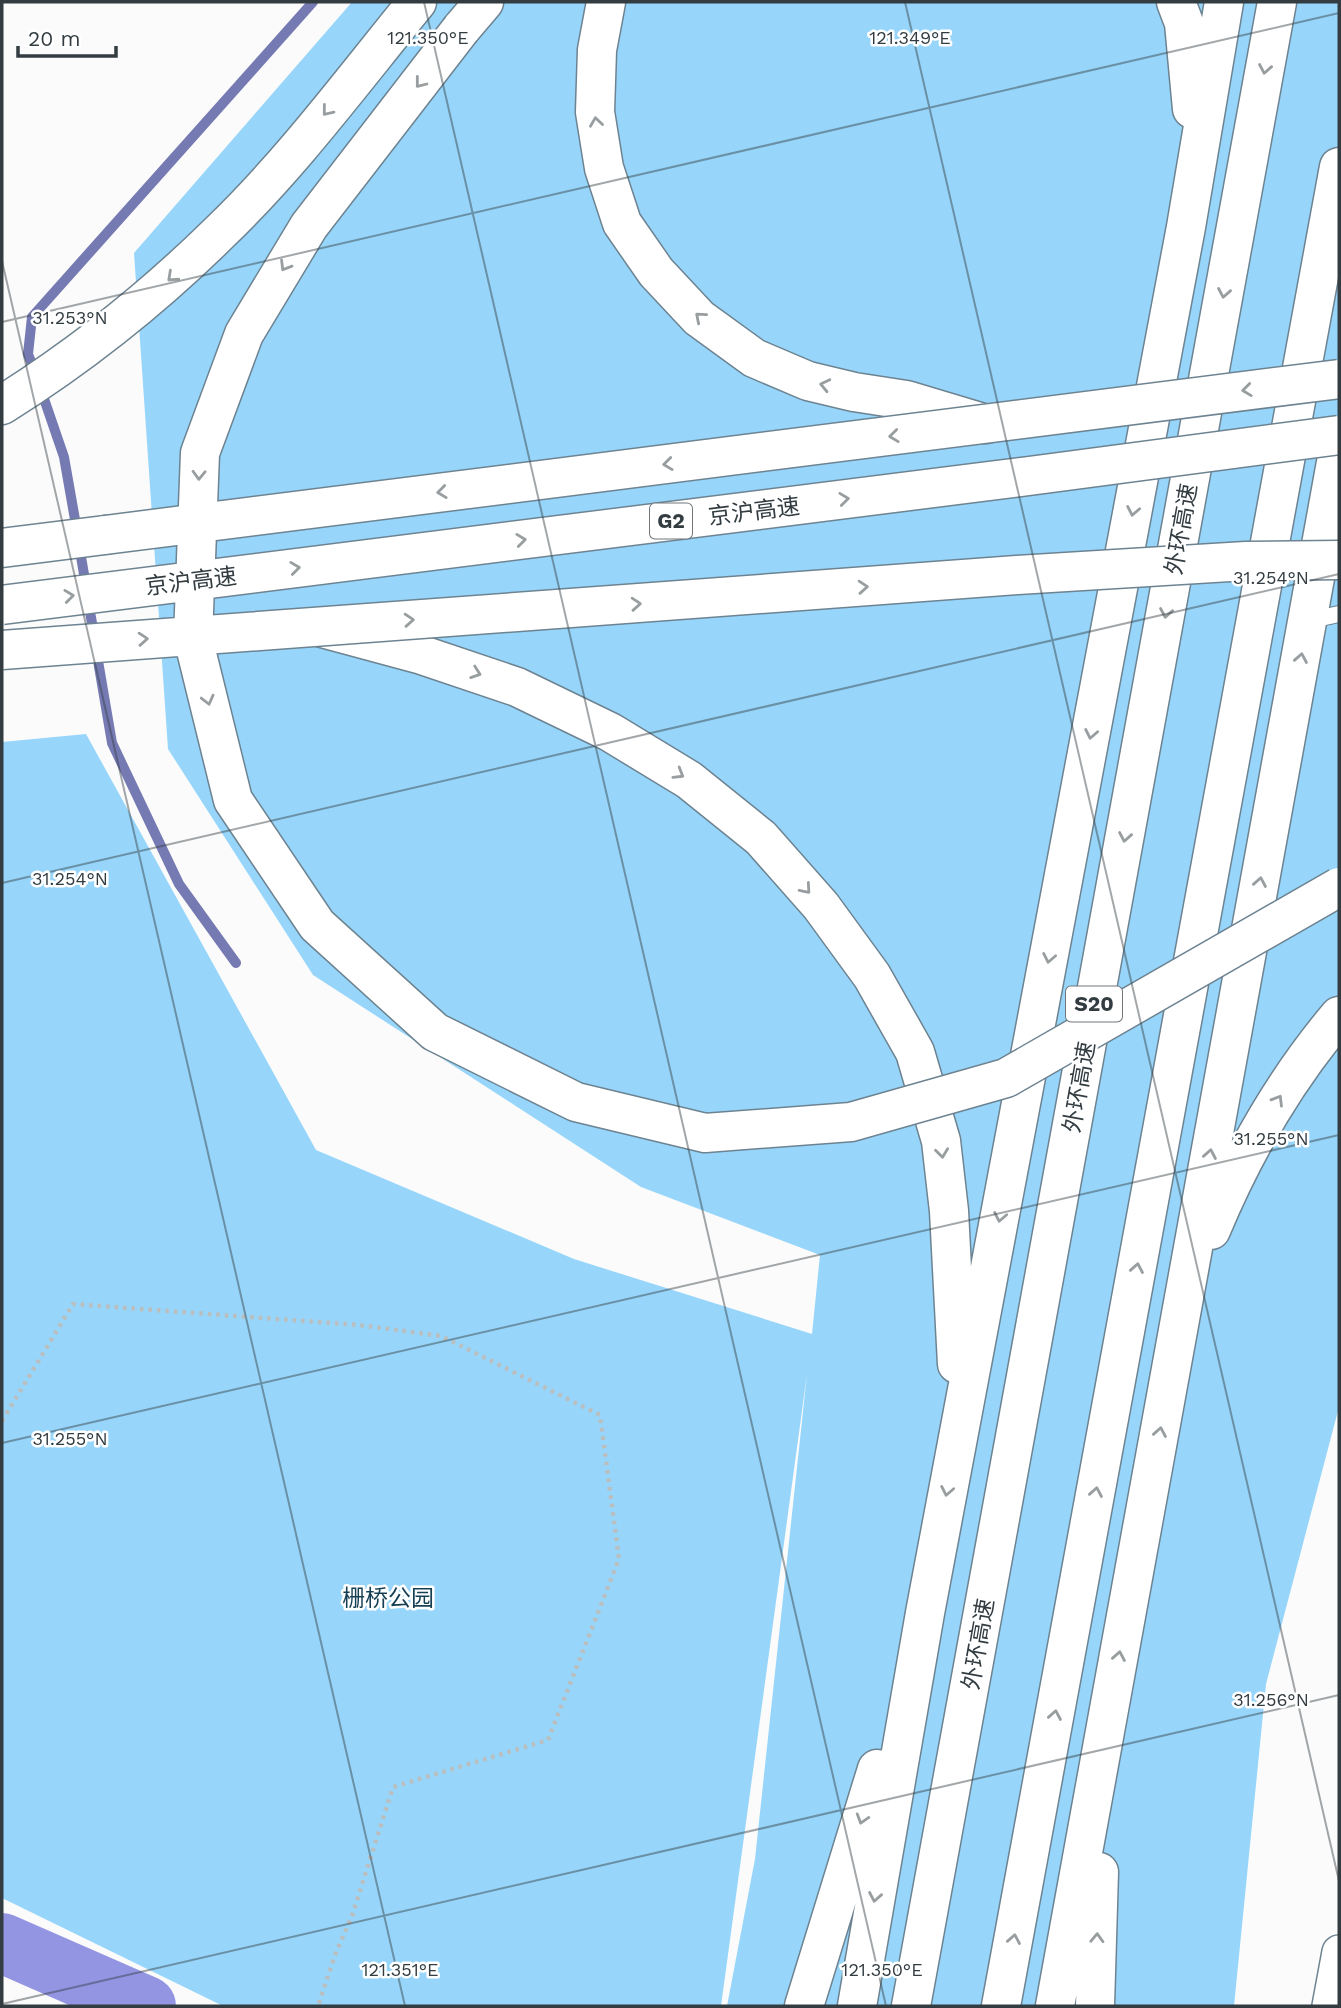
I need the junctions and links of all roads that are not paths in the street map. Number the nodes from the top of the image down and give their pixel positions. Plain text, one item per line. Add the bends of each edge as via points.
1 (417, 2) edge
2 (606, 2) edge
3 (1176, 2) edge
4 (1224, 2) edge
5 (1277, 2) edge
6 (472, 15) edge
7 (1339, 167) edge
8 (1186, 227) junction
9 (1339, 379) edge
10 (2, 405) edge
11 (986, 424) junction
12 (1339, 435) edge
13 (1339, 446) edge
14 (2, 548) edge
15 (1339, 560) edge
16 (2, 605) edge
17 (1323, 617) edge
18 (316, 627) junction
19 (2, 650) edge
20 (1339, 887) edge
21 (1339, 1017) edge
22 (1185, 1293) junction
23 (960, 1424) junction
24 (925, 1613) junction
25 (1103, 1747) junction
26 (1339, 1952) edge
27 (804, 2006) edge
28 (857, 2006) edge
29 (912, 2006) edge
30 (1001, 2006) edge
31 (1055, 2006) edge
32 (1095, 2006) edge
33 (1329, 2006) edge

1 -> 10 highway via 288,159 220,232 140,306
11 -> 2 highway via 906,400 808,382 754,358 699,317 656,272 622,223 604,169 594,112 597,50
3 - 8 highway via 1184,23 1193,103
4 - 8 highway
5 -> 29 highway, 外环高速 / S20
6 -> 20 highway, bridge via 309,226 244,334 200,453 193,638 233,800 317,925 435,1032 576,1102 705,1133 851,1122 1006,1078
30 -> 7 highway
8 -> 23 highway
9 -> 11 highway, bridge
11 -> 14 highway, bridge
16 -> 12 highway, 京沪高速 / G2, bridge
13 - 17 highway
18 -> 15 highway, bridge via 1044,573
22 -> 17 highway
19 -> 18 highway, bridge
18 -> 23 highway via 517,687 610,732 690,779 761,838 821,906 872,976 915,1052 941,1141
22 -> 21 highway via 1225,1195 1261,1129 1291,1079
25 -> 22 highway
23 -> 24 highway
24 -> 27 highway
24 -> 28 highway
25 - 31 highway
32 -> 25 highway
26 - 33 street

